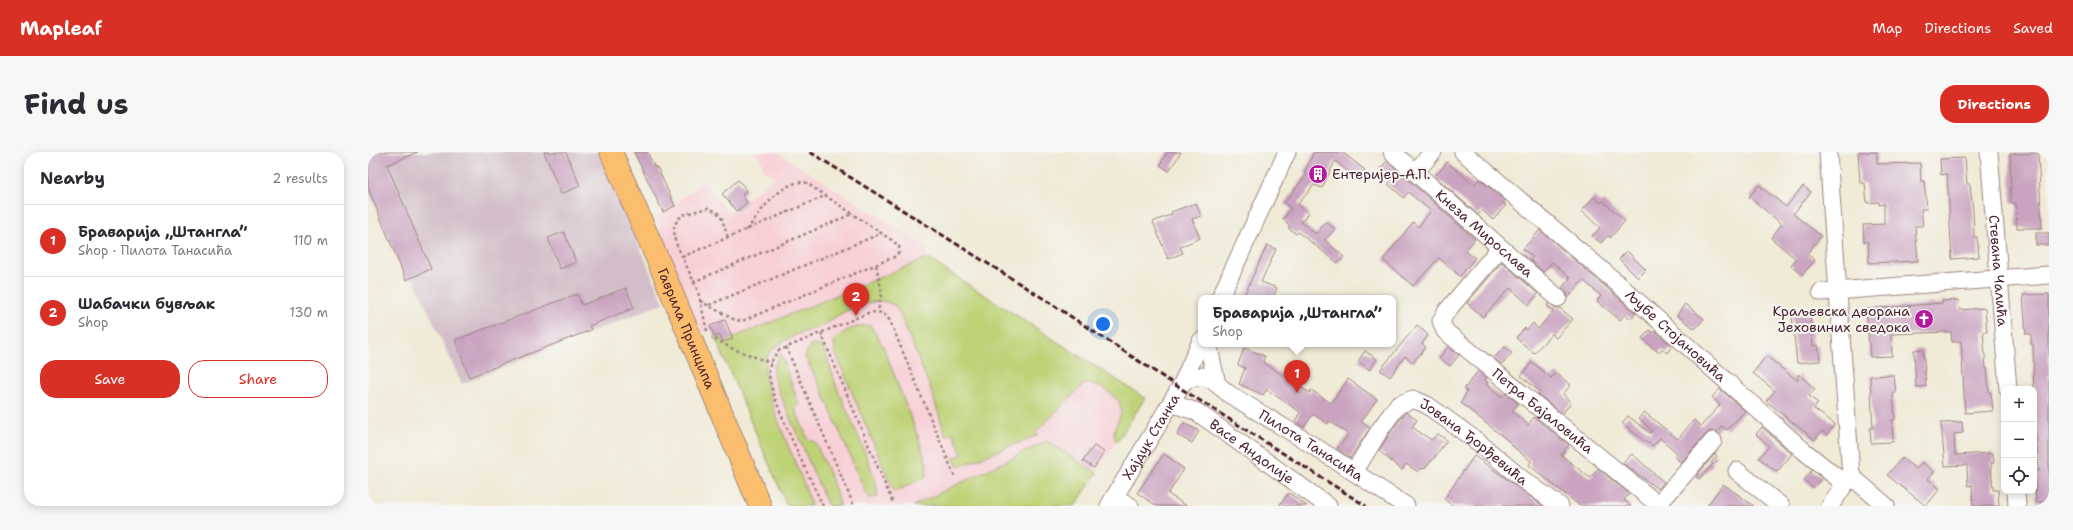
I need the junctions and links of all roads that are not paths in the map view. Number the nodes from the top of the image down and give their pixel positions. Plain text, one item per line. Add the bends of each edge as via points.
1 (611, 152) edge
2 (1287, 152) edge
3 (1392, 152) edge
4 (1432, 152) edge
5 (1463, 152) edge
6 (1828, 152) edge
7 (1989, 152) edge
8 (1414, 172) junction
9 (1500, 248) junction
10 (2049, 275) edge
11 (1999, 278) junction
12 (1829, 291) junction
13 (1221, 295) edge
14 (1558, 298) dead end
15 (1198, 347) edge
16 (1209, 347) edge
17 (1182, 384) junction
18 (1217, 384) junction
19 (2008, 386) edge
20 (1171, 403) junction
21 (1713, 441) dead end
22 (1737, 471) dead end
23 (1354, 472) junction
24 (1848, 480) junction
25 (2016, 494) edge
26 (1111, 501) edge
27 (760, 506) edge
28 (1130, 506) edge
29 (1327, 506) edge
30 (1406, 506) edge
31 (1560, 506) edge
32 (1781, 506) edge
33 (1830, 506) edge
34 (1886, 506) edge
35 (2017, 506) edge

1 - 27 main road, Гаврила Принципа
2 - 13 street
3 - 8 street, Кнеза Мирослава
4 - 8 street
5 - 24 street, Љубе Стојановића via 1616,282 1804,451
6 - 12 street
7 - 11 street, Стевана Чалића
8 - 9 street, Кнеза Мирослава
9 - 14 street, Кнеза Мирослава
9 - 21 street, Петра Бајаловића via 1446,312 1441,321 1446,331 1656,503 1663,500
10 - 11 street
11 - 12 street
11 - 19 street, Стевана Чалића
12 - 24 street
15 - 17 street
16 - 18 street
17 - 18 street, Пилота Танасића via 1202,376
17 - 20 street, Хајдук Станка
18 - 23 street, Пилота Танасића
20 - 26 street, Хајдук Станка
20 - 29 street, Васе Андолије via 1197,412
22 - 32 street
23 - 30 street, Пилота Танасића
23 - 31 street, Јована Ђорђевића via 1398,405 1413,399 1427,405 1478,442 1522,479
24 - 33 street
24 - 34 street, Љубе Стојановића
25 - 35 street
26 - 28 street

